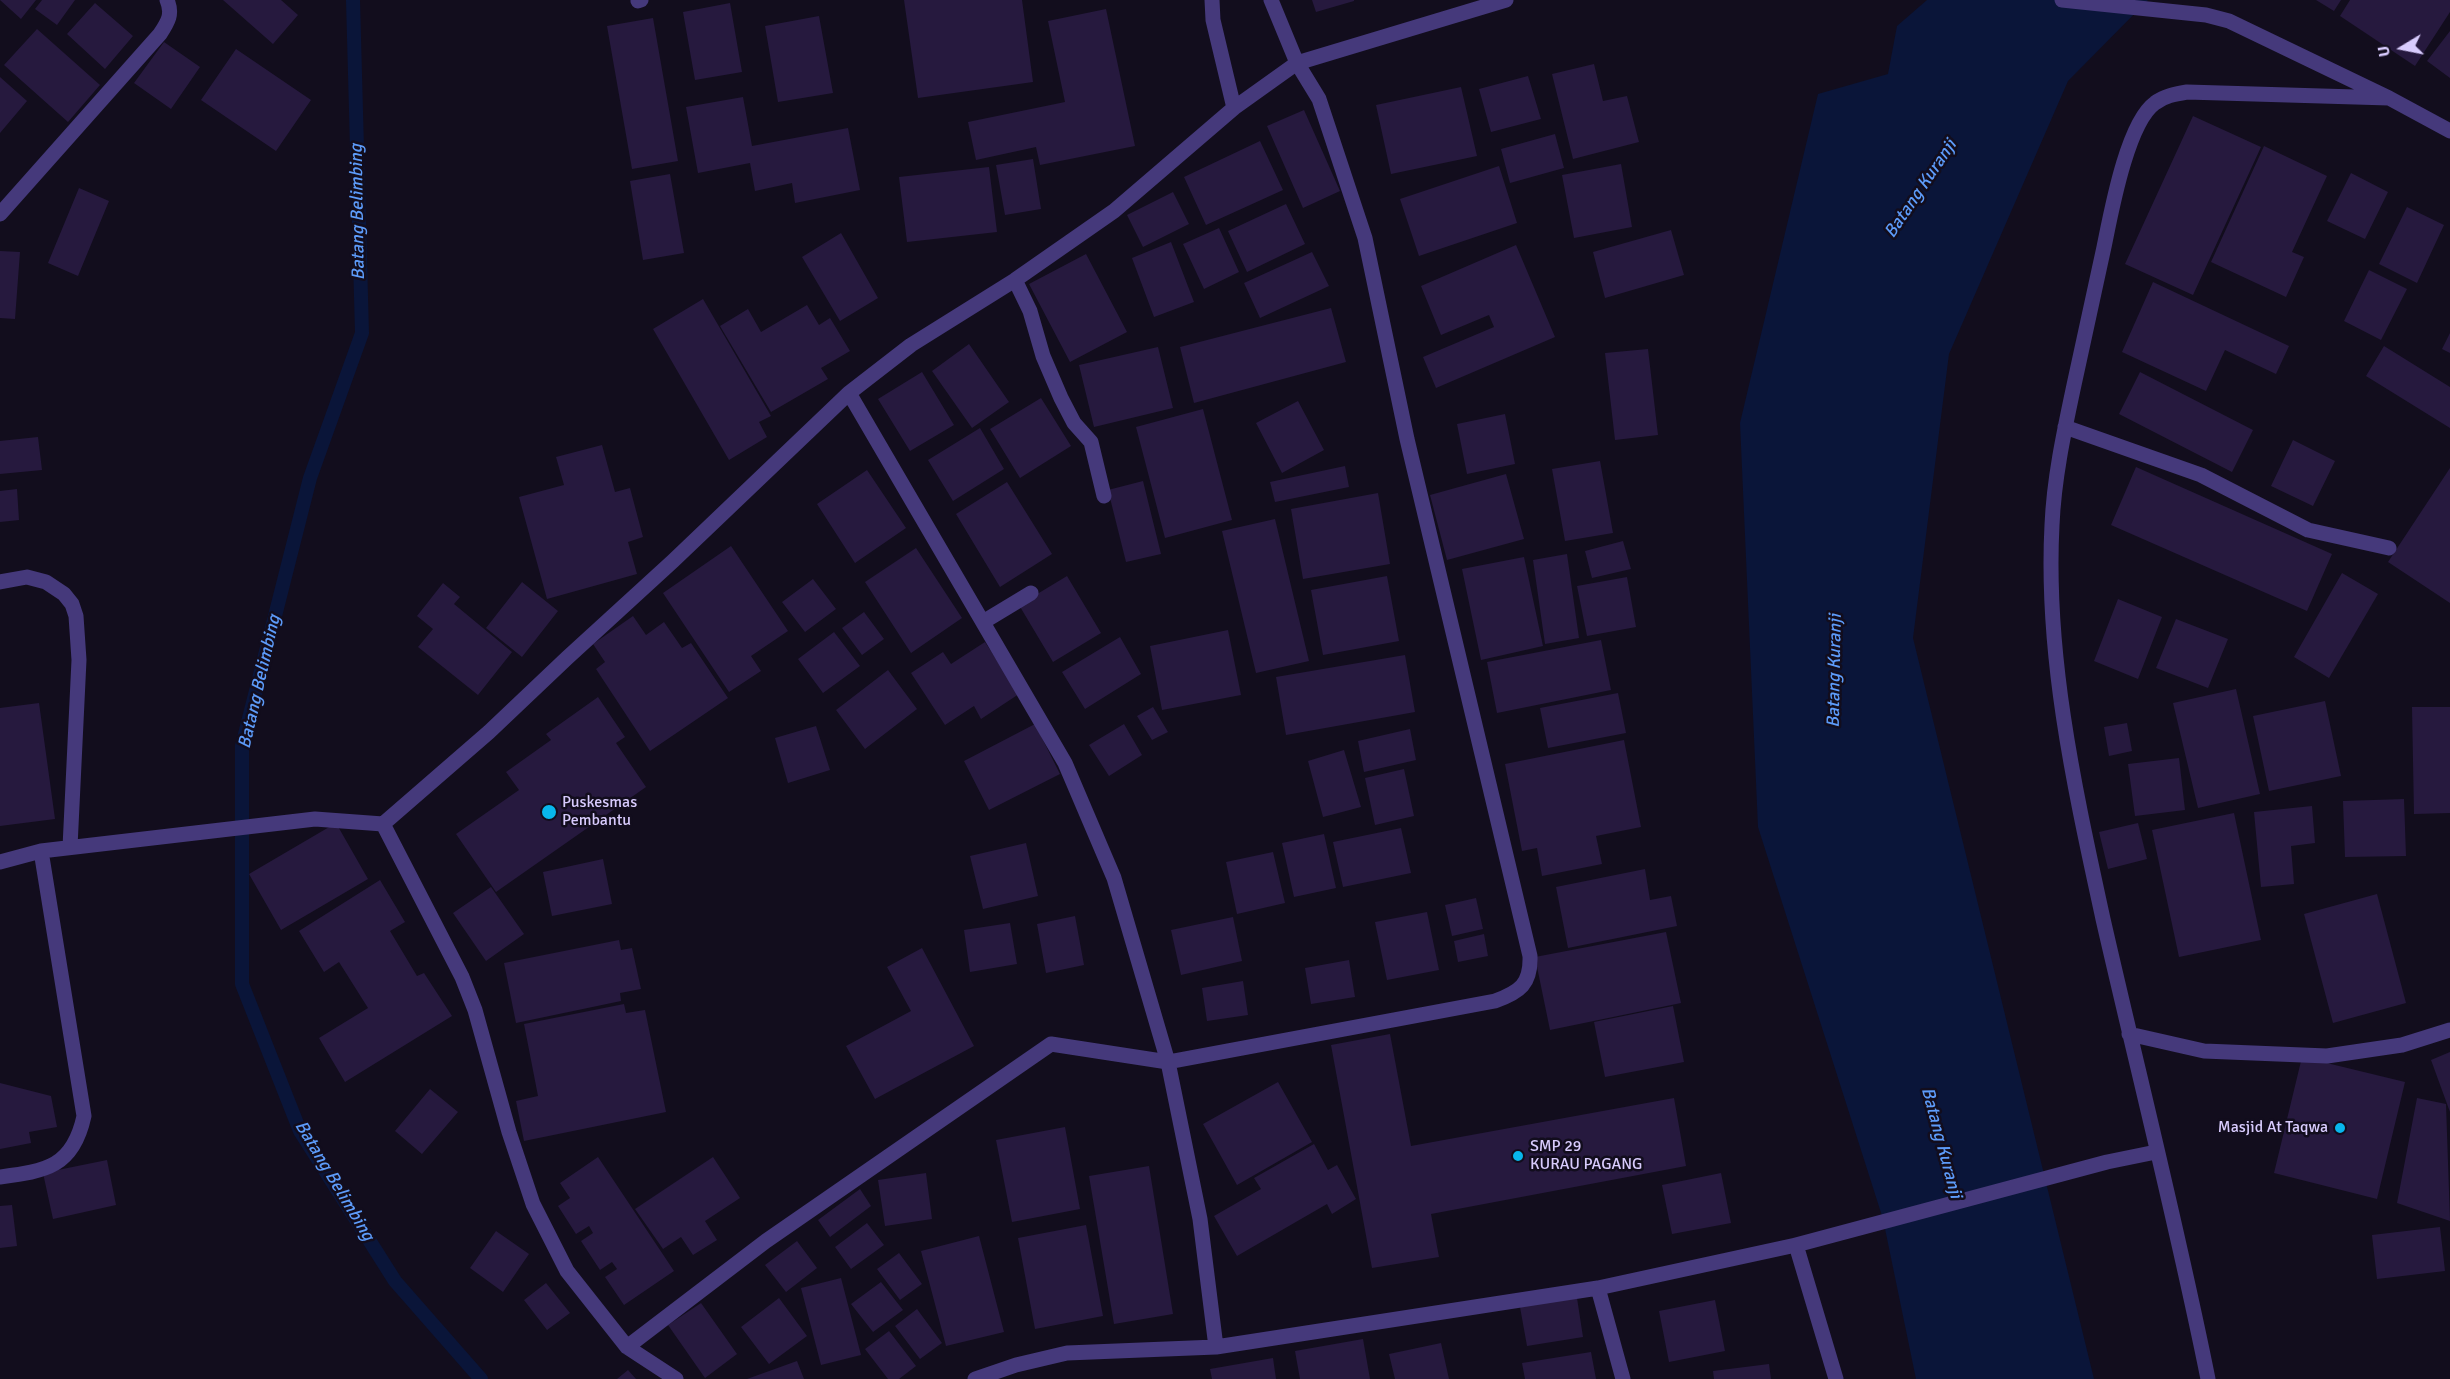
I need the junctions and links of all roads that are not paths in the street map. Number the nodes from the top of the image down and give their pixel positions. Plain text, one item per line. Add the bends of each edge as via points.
1 (167, 0) edge
2 (1212, 0) edge
3 (1271, 0) edge
4 (1506, 0) edge
5 (2062, 0) edge
6 (1297, 63) junction
7 (2389, 98) junction
8 (1234, 108) junction
9 (2450, 131) edge
10 (0, 214) edge
11 (1015, 280) junction
12 (849, 393) junction
13 (2065, 427) junction
14 (1104, 496) dead end
15 (2389, 548) dead end
16 (0, 582) edge
17 (1031, 592) dead end
18 (983, 622) junction
19 (383, 824) junction
20 (70, 847) junction
21 (41, 851) junction
22 (0, 862) edge
23 (2450, 1030) edge
24 (2129, 1034) junction
25 (1168, 1062) junction
26 (2156, 1152) junction
27 (0, 1177) edge
28 (1796, 1245) junction
29 (1598, 1288) junction
30 (627, 1347) junction
31 (1216, 1347) junction
32 (676, 1379) edge
33 (975, 1379) edge
34 (1623, 1379) edge
35 (1836, 1379) edge
36 (2208, 1379) edge

1 - 10 street via 170,18 160,34
2 - 8 street via 1213,20
3 - 6 street
4 - 6 street
5 - 7 street via 2206,15 2249,28
6 - 8 street
6 - 25 street via 1319,99 1365,238 1407,439 1530,969 1522,987 1495,1001
7 - 9 street
7 - 13 street via 2187,92 2154,103 2134,136 2114,198
8 - 11 street via 1114,211
11 - 12 street via 911,345
11 - 14 street via 1061,398 1074,423 1091,442
12 - 18 street
12 - 19 street via 489,732
13 - 15 street via 2201,475 2308,530
13 - 24 street via 2052,525 2054,632 2082,825
16 - 20 street via 27,577 46,582 64,594 76,616 79,660
17 - 18 street
18 - 25 street via 1065,764 1090,819 1114,878
19 - 20 street via 315,819
19 - 30 street via 462,977 533,1204 567,1271
20 - 21 street
21 - 22 street
21 - 27 street via 84,1116 80,1136 52,1166
23 - 24 street via 2402,1045 2327,1056 2204,1051
24 - 26 street
25 - 30 street via 1051,1044 766,1241
25 - 31 street via 1200,1219
26 - 28 street
26 - 36 street
28 - 29 street
28 - 35 street
29 - 31 street
29 - 34 street
30 - 32 street
31 - 33 street via 1067,1353

